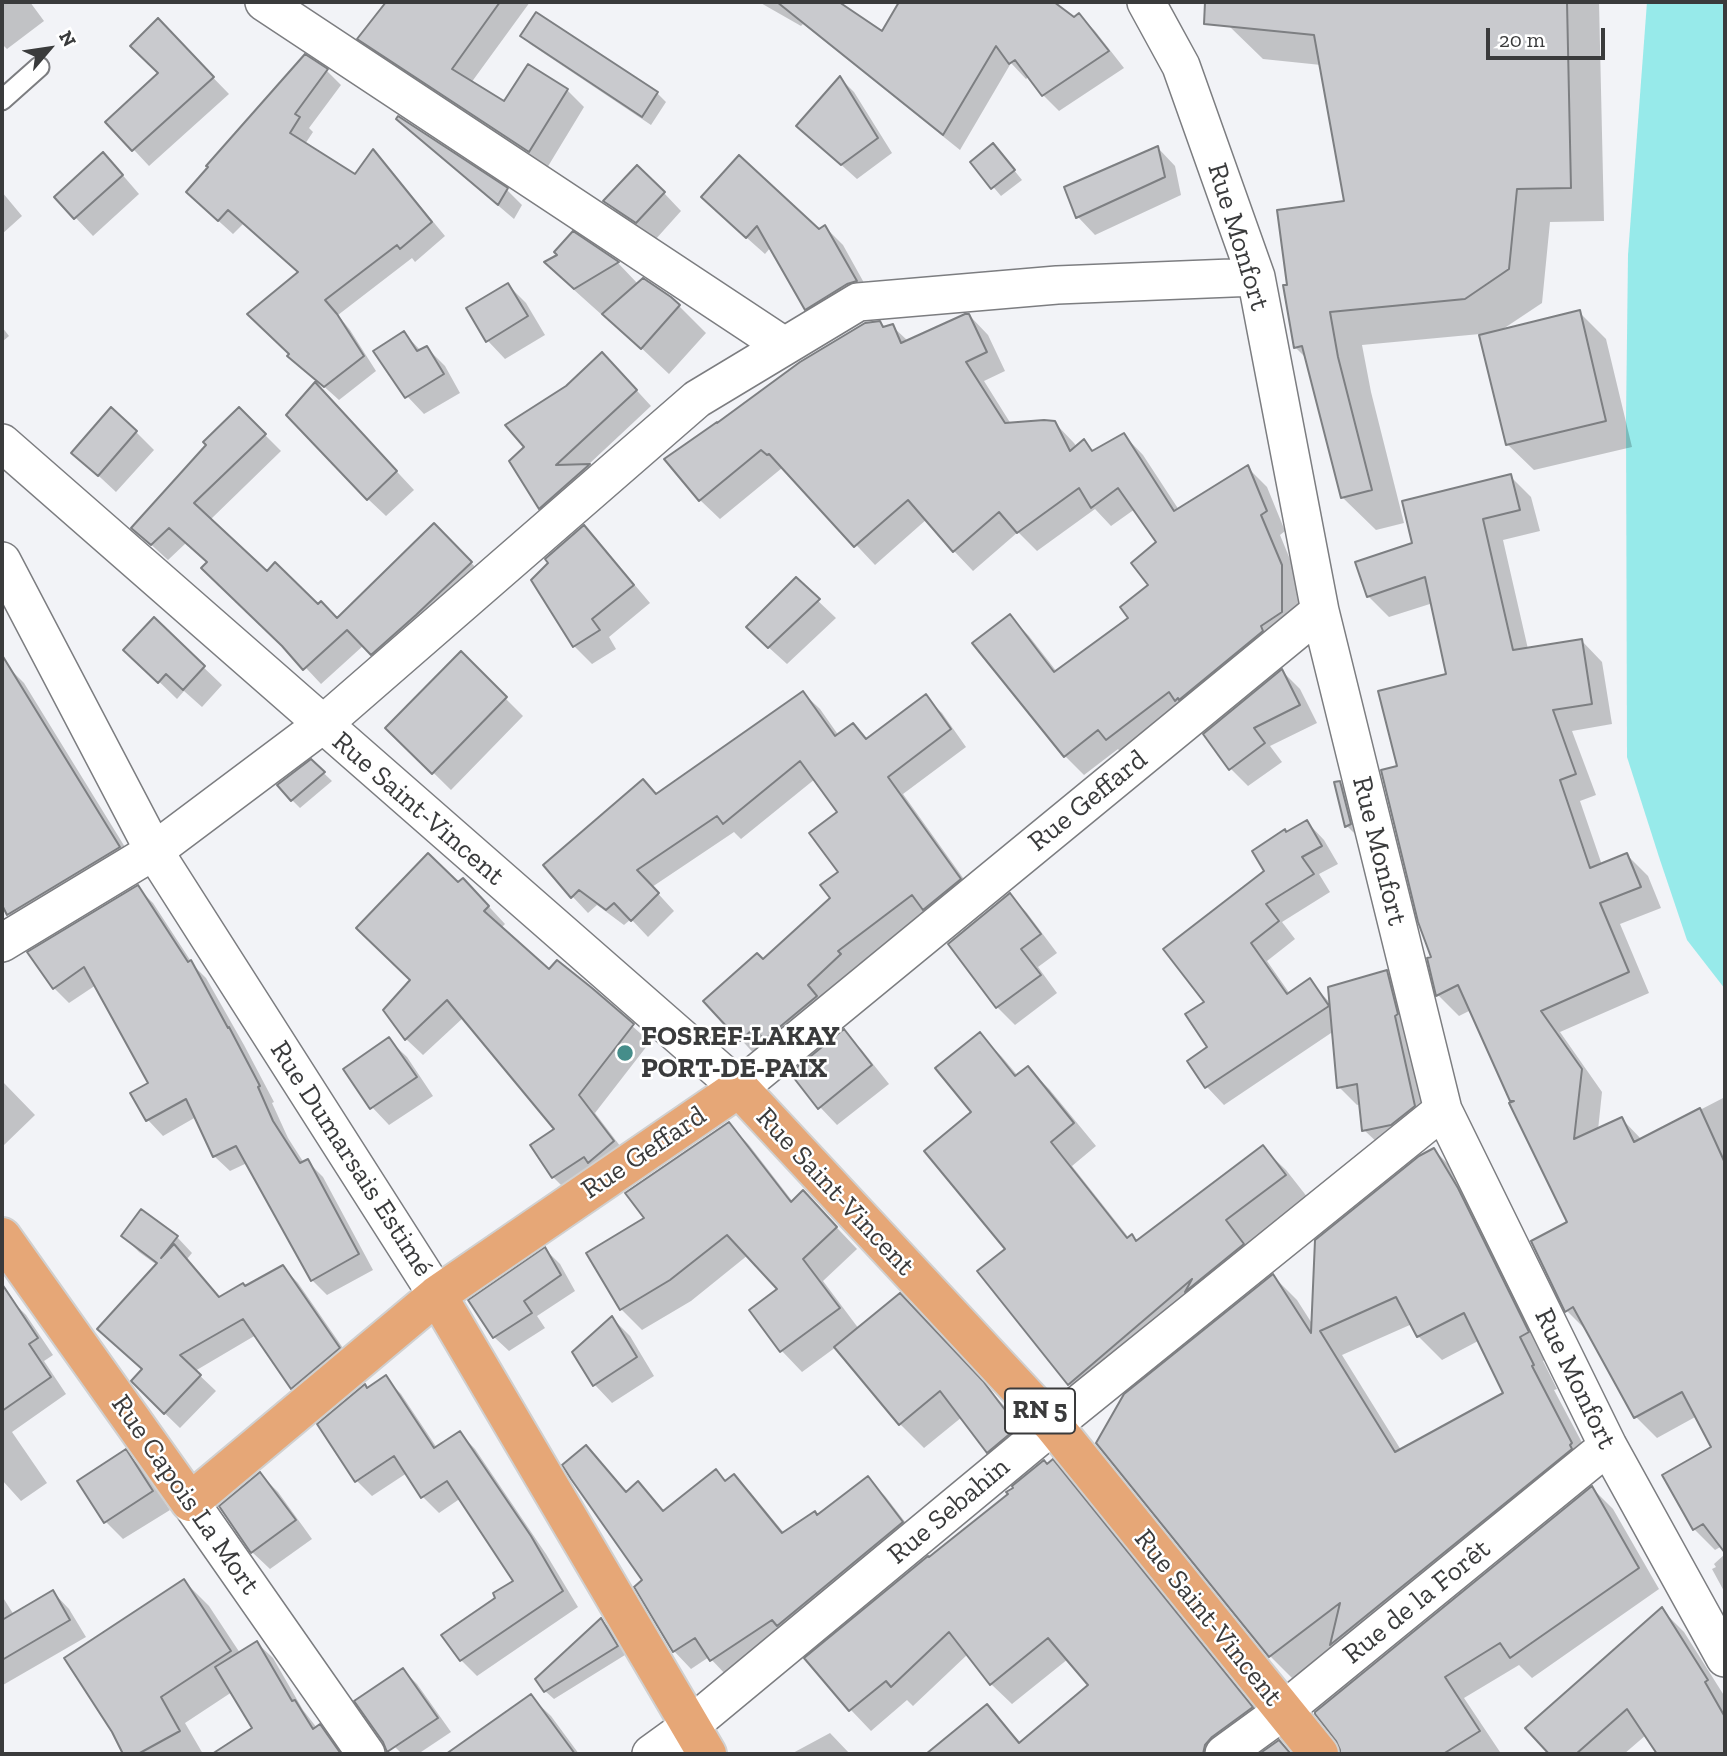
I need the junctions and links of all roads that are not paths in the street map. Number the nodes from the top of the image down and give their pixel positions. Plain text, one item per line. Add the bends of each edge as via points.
1 (264, 2) edge
2 (1146, 2) edge
3 (39, 67) dead end
4 (2, 100) edge
5 (1256, 277) junction
6 (784, 346) junction
7 (2, 443) edge
8 (2, 561) edge
9 (1320, 611) junction
10 (322, 725) junction
11 (154, 851) junction
12 (2, 943) edge
13 (739, 1088) junction
14 (1443, 1110) junction
15 (2, 1237) edge
16 (437, 1295) junction
17 (1053, 1425) junction
18 (1608, 1446) junction
19 (190, 1502) junction
20 (1725, 1658) edge
21 (1283, 1711) junction
22 (699, 1740) edge
23 (366, 1754) edge
24 (651, 1754) edge
25 (1224, 1754) edge
26 (1319, 1754) edge

1 - 6 street
2 - 5 street, Rue Monfort via 1181,66
3 - 4 lane
5 - 6 street via 1057,285 858,302
5 - 9 street, Rue Monfort
6 - 10 street via 697,399
7 - 10 street, Rue Saint-Vincent / RN 5
8 - 11 street, Rue Dumarsais Estimé
9 - 13 street, Rue Geffard
9 - 14 street, Rue Monfort
10 - 11 street
10 - 13 street, Rue Saint-Vincent / RN 5
11 - 12 street
11 - 16 street, Rue Dumarsais Estimé
13 - 16 main road, Rue Geffard
13 - 17 main road, Rue Saint-Vincent / RN 5
14 - 17 street, Rue Sebahin
14 - 18 street, Rue Monfort
15 - 19 main road, Rue Capois La Mort
16 - 19 main road, Rue Geffard
16 - 22 main road, Rue Dumarsais Estimé
17 - 21 main road, Rue Saint-Vincent / RN 5
17 - 22 street, Rue Sebahin
18 - 20 street, Rue Monfort
18 - 21 street, Rue de la Forêt
19 - 23 street, Rue Capois La Mort
21 - 25 street, Rue de la Forêt
21 - 26 main road, Rue Saint-Vincent / RN 5
22 - 24 street, Rue Sebahin

